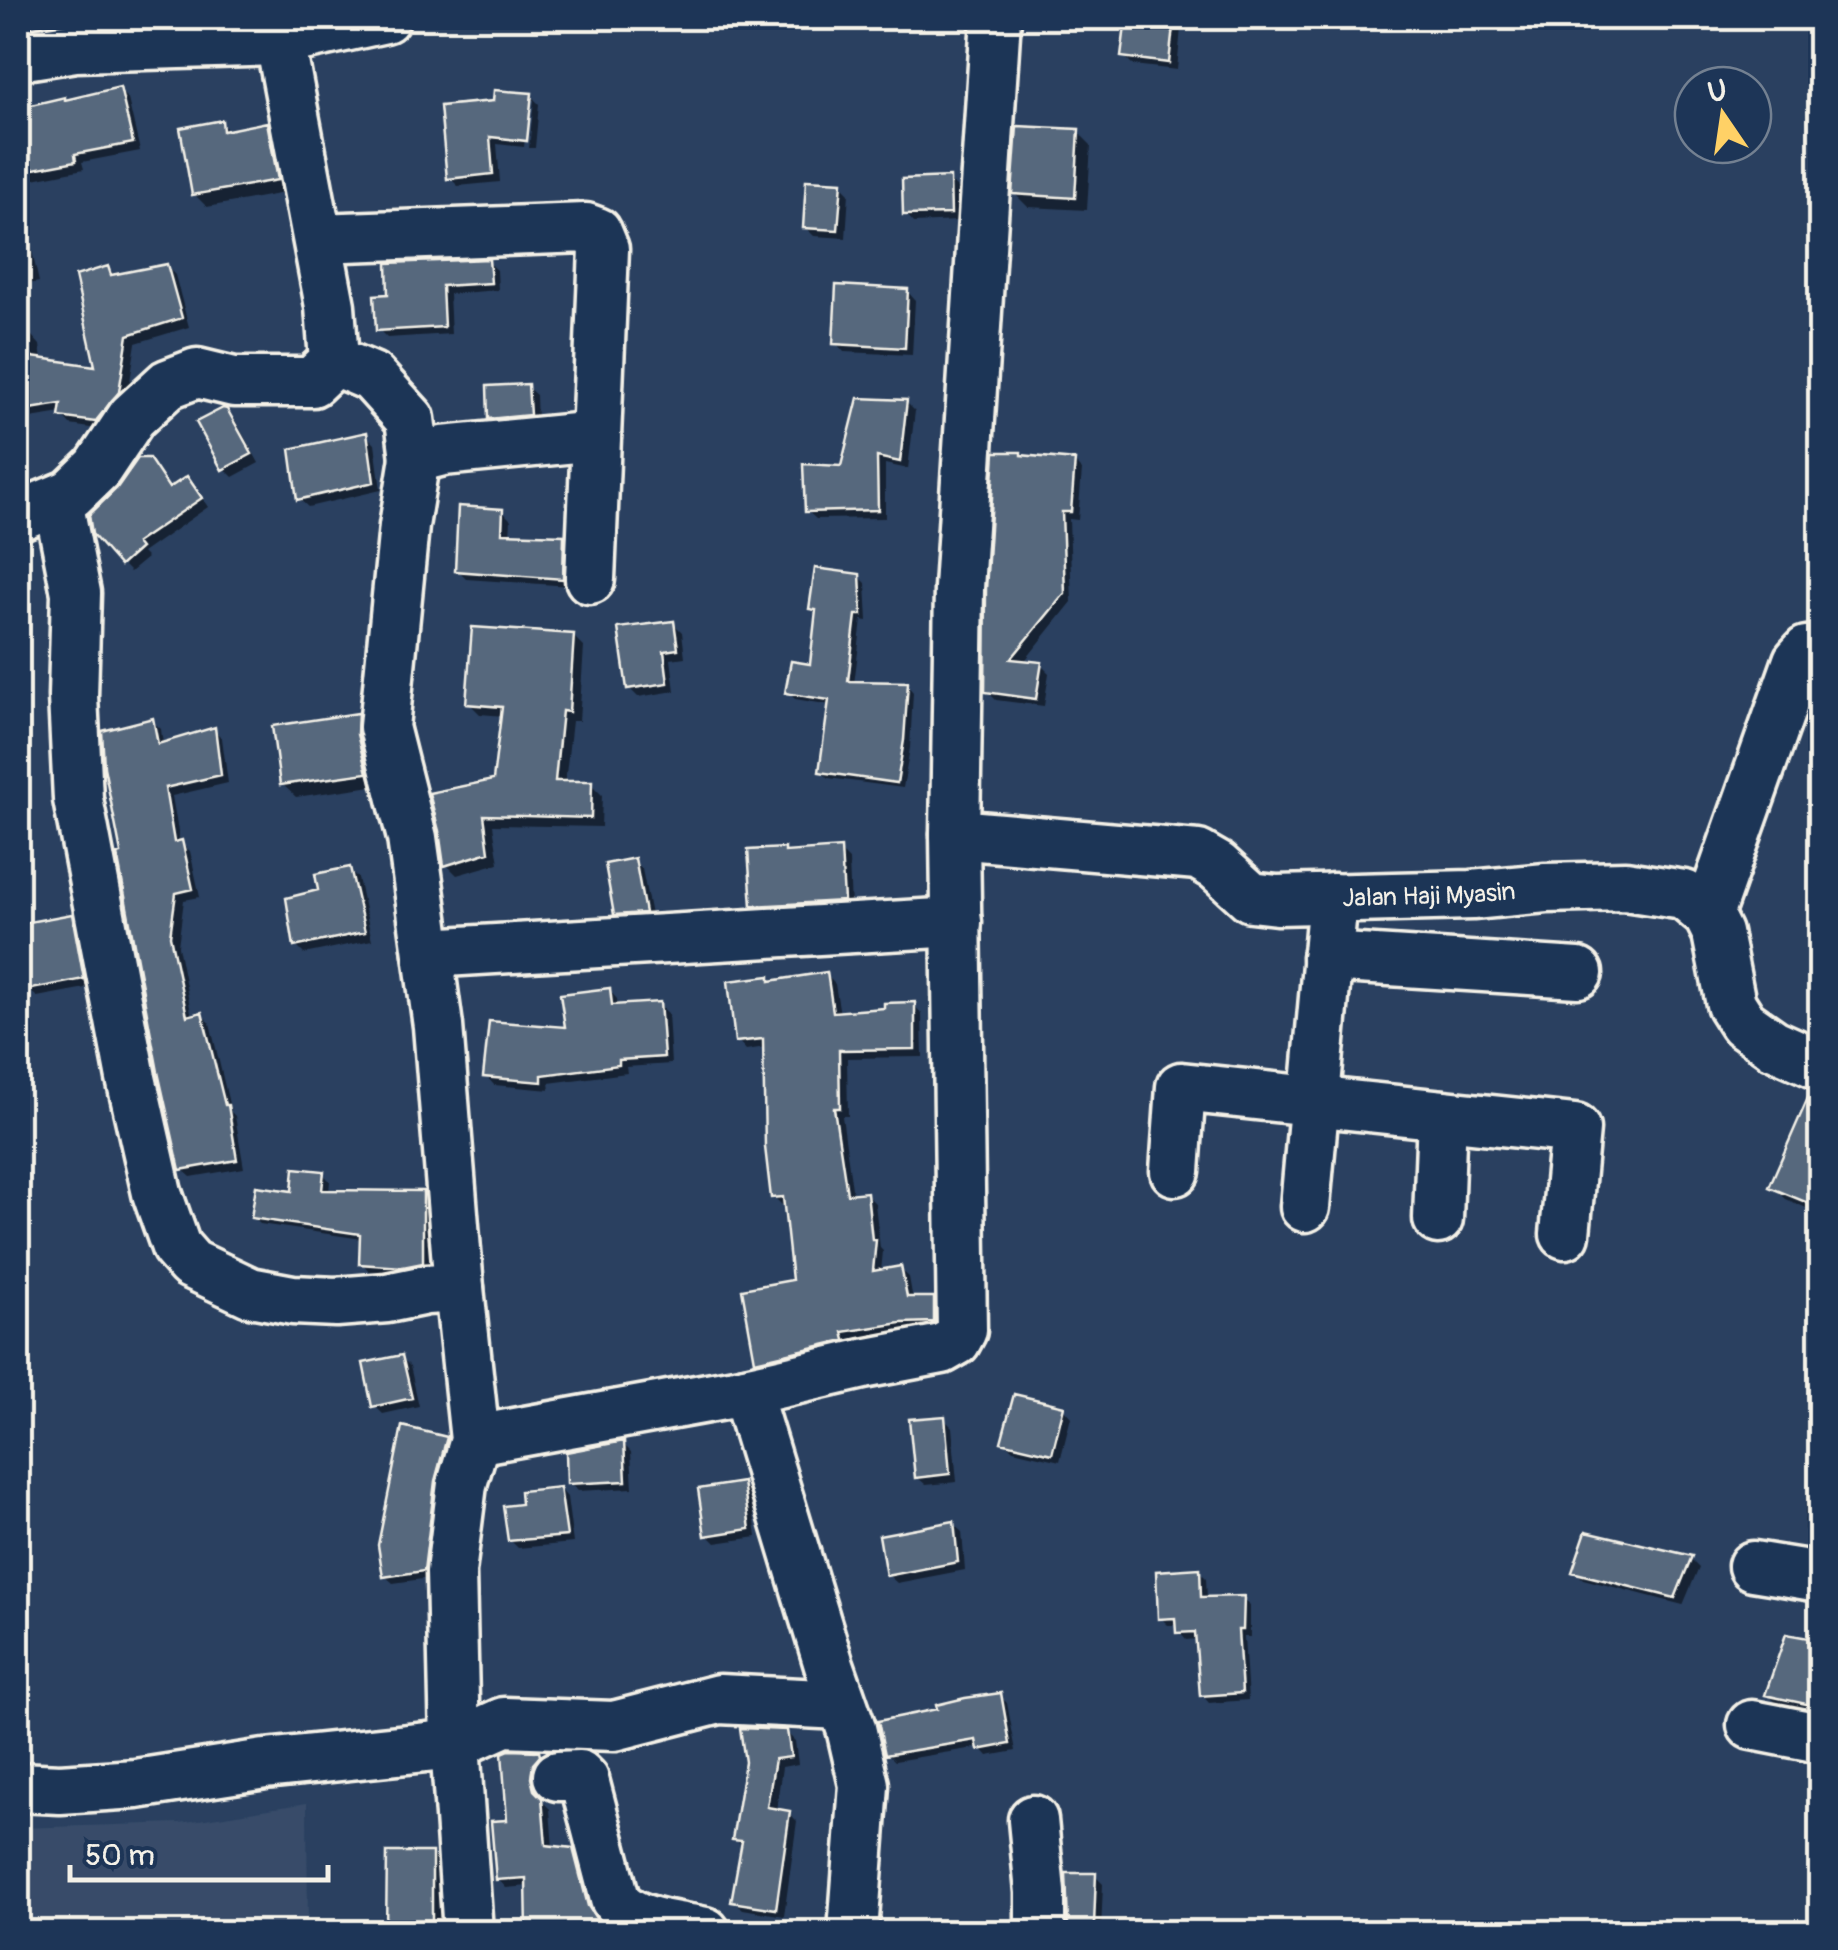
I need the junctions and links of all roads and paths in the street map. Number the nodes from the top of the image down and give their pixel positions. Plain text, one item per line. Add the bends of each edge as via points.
1 (385, 18) edge
2 (996, 18) edge
3 (280, 40) junction
4 (18, 56) edge
5 (318, 238) junction
6 (334, 361) junction
7 (596, 436) junction
8 (414, 458) junction
9 (38, 509) edge
10 (590, 578) dead end
11 (1820, 650) edge
12 (955, 834) junction
13 (1332, 898) junction
14 (1708, 915) junction
15 (957, 922) junction
16 (428, 953) junction
17 (1328, 957) junction
18 (1578, 973) dead end
19 (1820, 1065) edge
20 (1315, 1102) junction
21 (1442, 1115) junction
22 (1175, 1170) dead end
23 (1305, 1207) dead end
24 (1438, 1219) dead end
25 (1565, 1234) dead end
26 (458, 1288) junction
27 (746, 1391) junction
28 (475, 1440) junction
29 (1752, 1566) dead end
30 (1820, 1577) edge
31 (842, 1705) junction
32 (1752, 1725) dead end
33 (1820, 1738) edge
34 (456, 1744) junction
35 (558, 1776) dead end
36 (18, 1787) edge
37 (1033, 1820) dead end
38 (468, 1932) edge
39 (705, 1932) edge
40 (853, 1932) edge
41 (1040, 1932) edge

1 - 3 street
2 - 12 street via 959,588
3 - 4 street via 75,47
3 - 5 street
5 - 6 street
5 - 7 street via 597,232 604,249
6 - 8 street via 392,405
6 - 9 street via 312,382 234,382 197,373 168,384 132,417 98,468 71,494
7 - 8 street
7 - 10 street
8 - 16 street via 384,727 412,838
9 - 26 street via 76,593 78,799 131,1078 176,1247 191,1264 250,1292 294,1300 336,1302
11 - 14 street via 1806,651 1798,661
12 - 13 street, Jalan Haji Myasin via 1198,855 1250,897
12 - 15 street
13 - 14 street, Jalan Haji Myasin via 1625,886 1684,894
13 - 17 street
14 - 19 street via 1731,1004 1743,1023
15 - 16 street
15 - 27 street via 962,1330 942,1349
16 - 26 street
17 - 18 street
17 - 20 street
20 - 21 street
20 - 22 street via 1181,1087
20 - 23 street
21 - 24 street
21 - 25 street via 1576,1129
26 - 28 street
27 - 28 street
27 - 31 street
28 - 34 street via 451,1572
29 - 30 street
31 - 34 street via 719,1699 614,1726 504,1722
31 - 40 street via 864,1785
32 - 33 street
34 - 36 street via 136,1784
34 - 38 street
35 - 39 street via 584,1780 620,1907 636,1917
37 - 41 street

